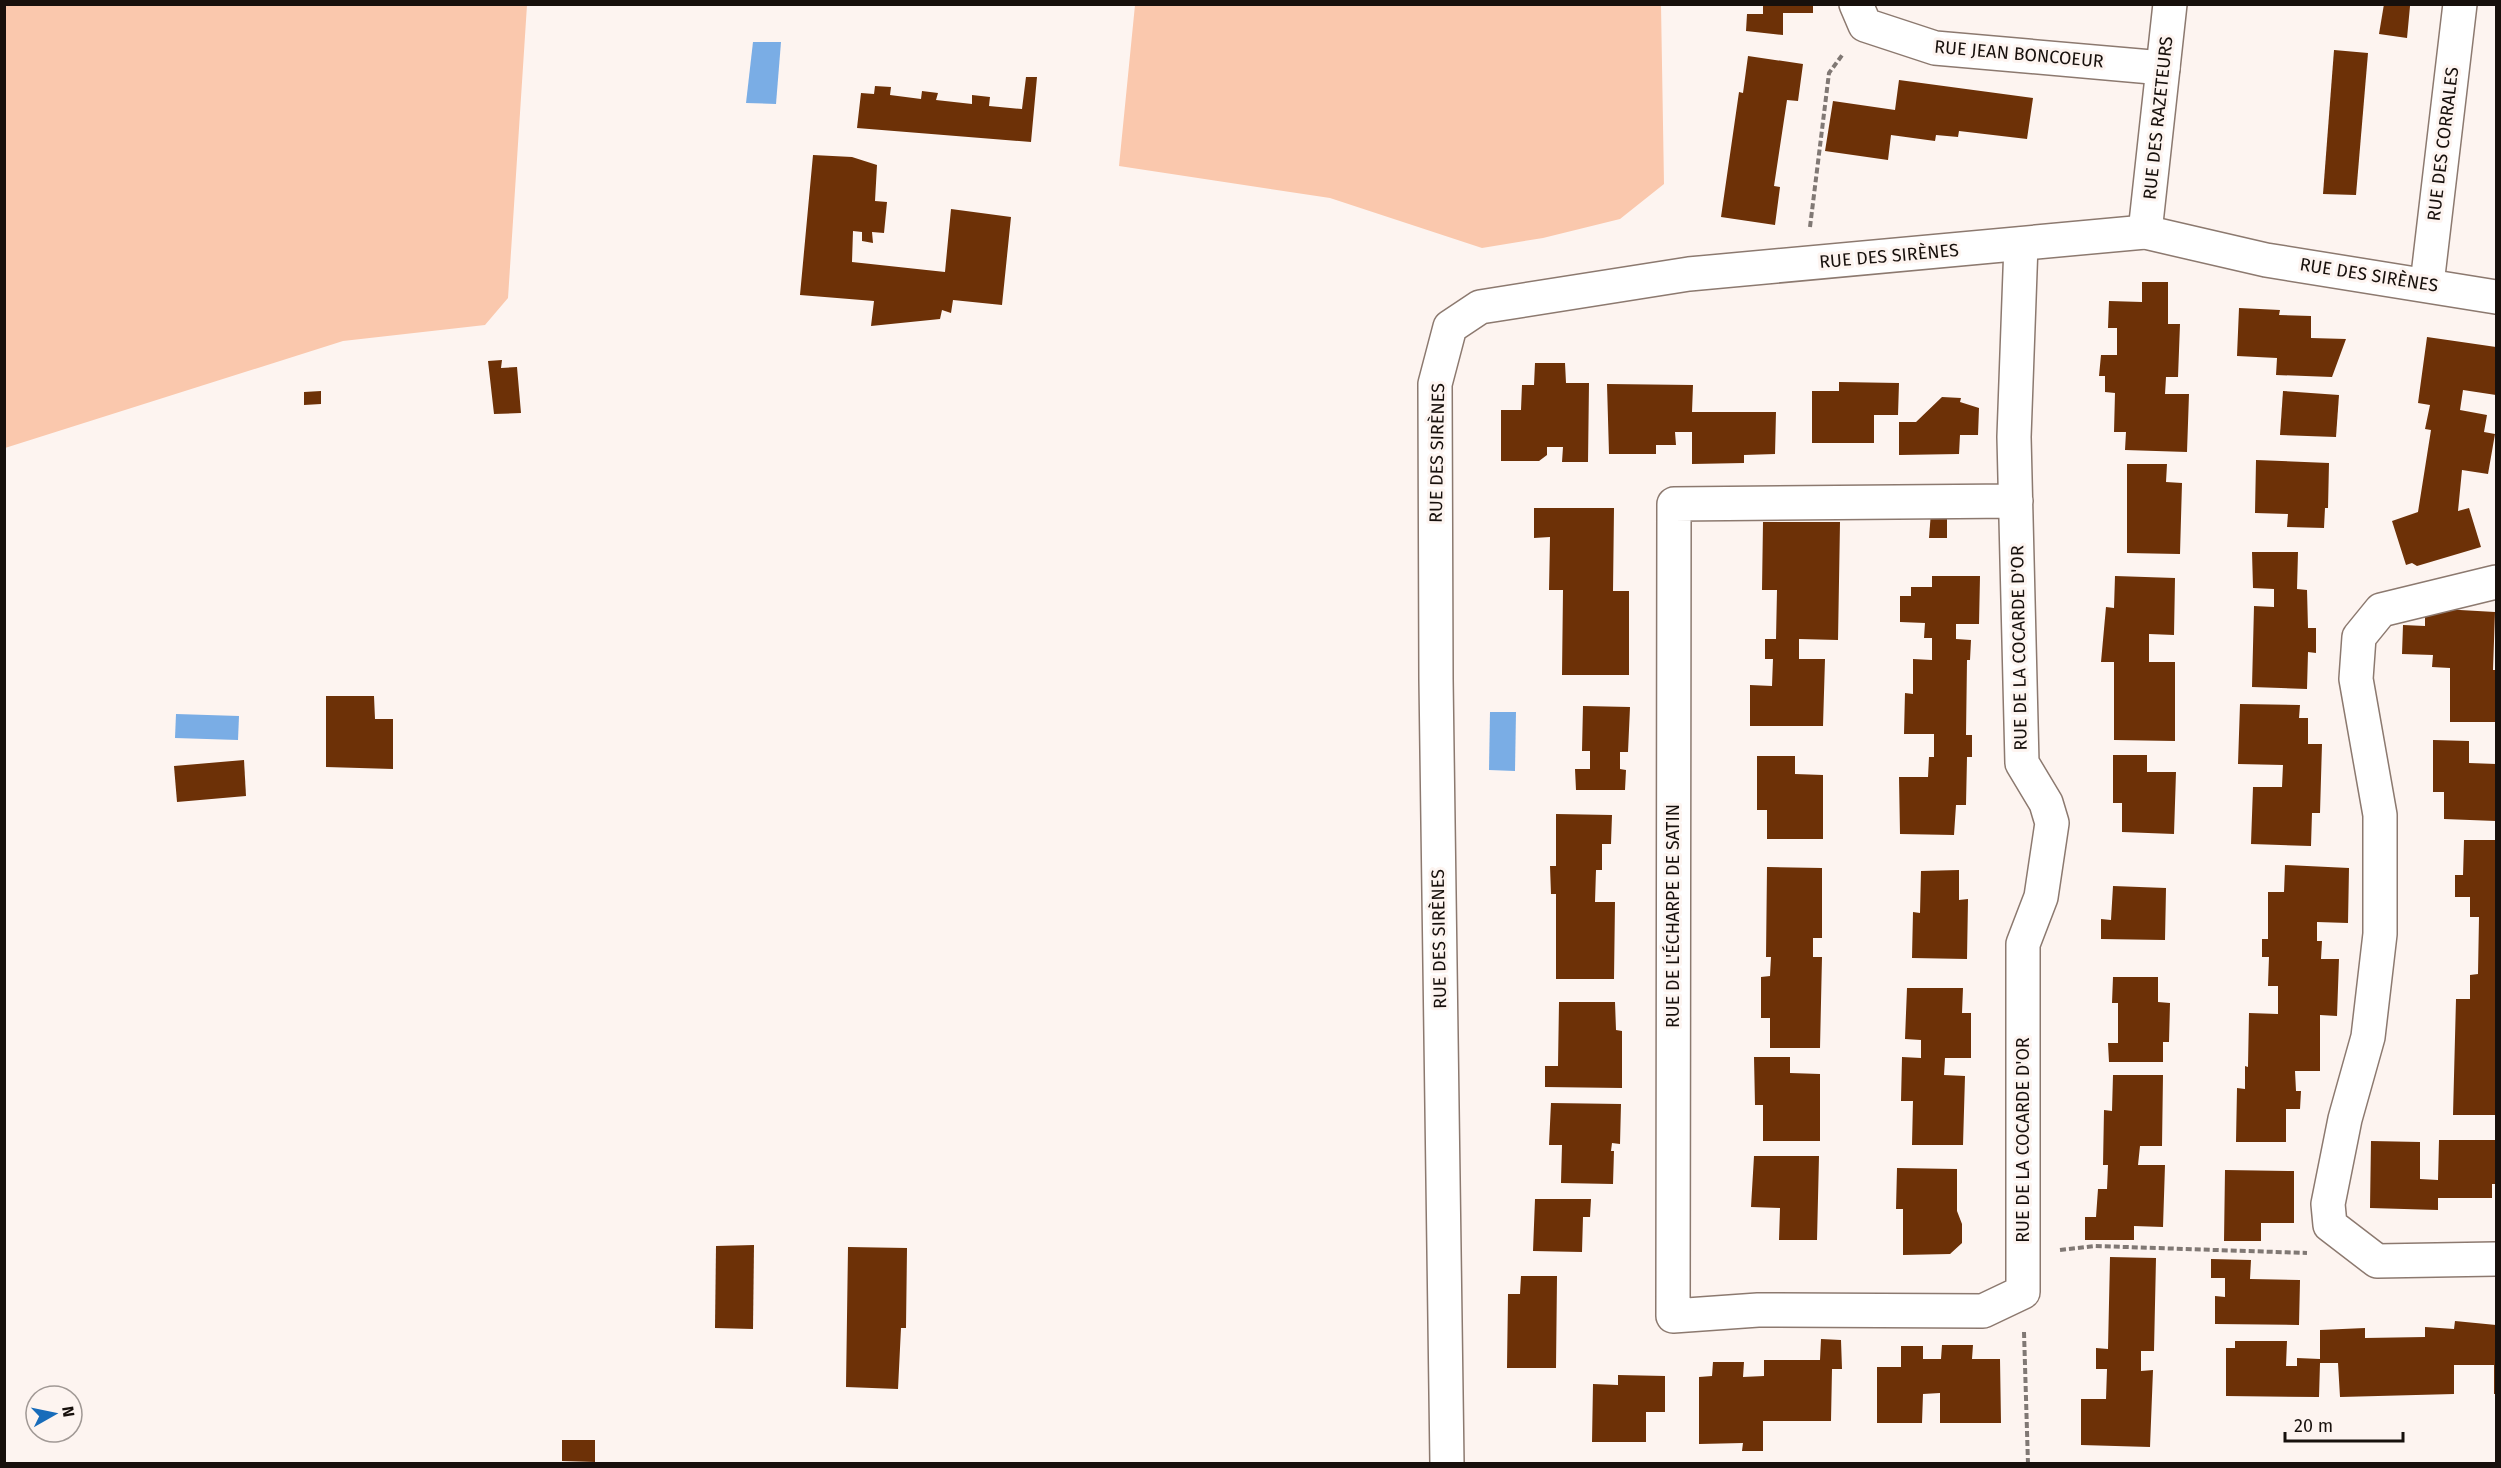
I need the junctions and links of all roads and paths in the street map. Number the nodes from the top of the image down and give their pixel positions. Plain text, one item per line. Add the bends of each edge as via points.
1 (2170, 4) edge
2 (2460, 4) edge
3 (1861, 15) edge
4 (2163, 68) junction
5 (2145, 232) junction
6 (2020, 244) junction
7 (1805, 264) junction
8 (2427, 284) junction
9 (2496, 297) edge
10 (2016, 501) junction
11 (2496, 582) edge
12 (2359, 1247) junction
13 (2024, 1255) junction
14 (2496, 1260) edge
15 (2023, 1292) junction
16 (1446, 1464) edge
17 (2028, 1464) edge

1 - 4 street, RUE DES RAZETEURS
2 - 8 street, RUE DES CORRALES
3 - 4 street, RUE JEAN BONCOEUR via 1935,48
3 - 7 path via 1829,73
4 - 5 street, RUE DES RAZETEURS
5 - 6 street, RUE DES SIRÈNES
5 - 8 street, RUE DES SIRÈNES via 2266,260
6 - 7 street, RUE DES SIRÈNES
6 - 10 street, RUE DE LA COCARDE D'OR
7 - 16 street, RUE DES SIRÈNES via 1689,274 1480,307 1450,327 1436,384
8 - 9 street, RUE DES SIRÈNES
10 - 13 street, RUE DE LA COCARDE D'OR via 2022,763 2046,803 2052,823 2041,897 2023,944
10 - 15 street, RUE DE L'ÉCHARPE DE SATIN via 1674,504 1673,1316 1758,1310 1983,1311
11 - 12 street via 2381,610 2359,637 2356,679 2380,815 2380,934 2368,1037 2345,1119 2328,1204 2330,1225
12 - 13 path via 2336,1254 2095,1246
12 - 14 street via 2377,1261
13 - 15 street, RUE DE LA COCARDE D'OR
15 - 17 path

